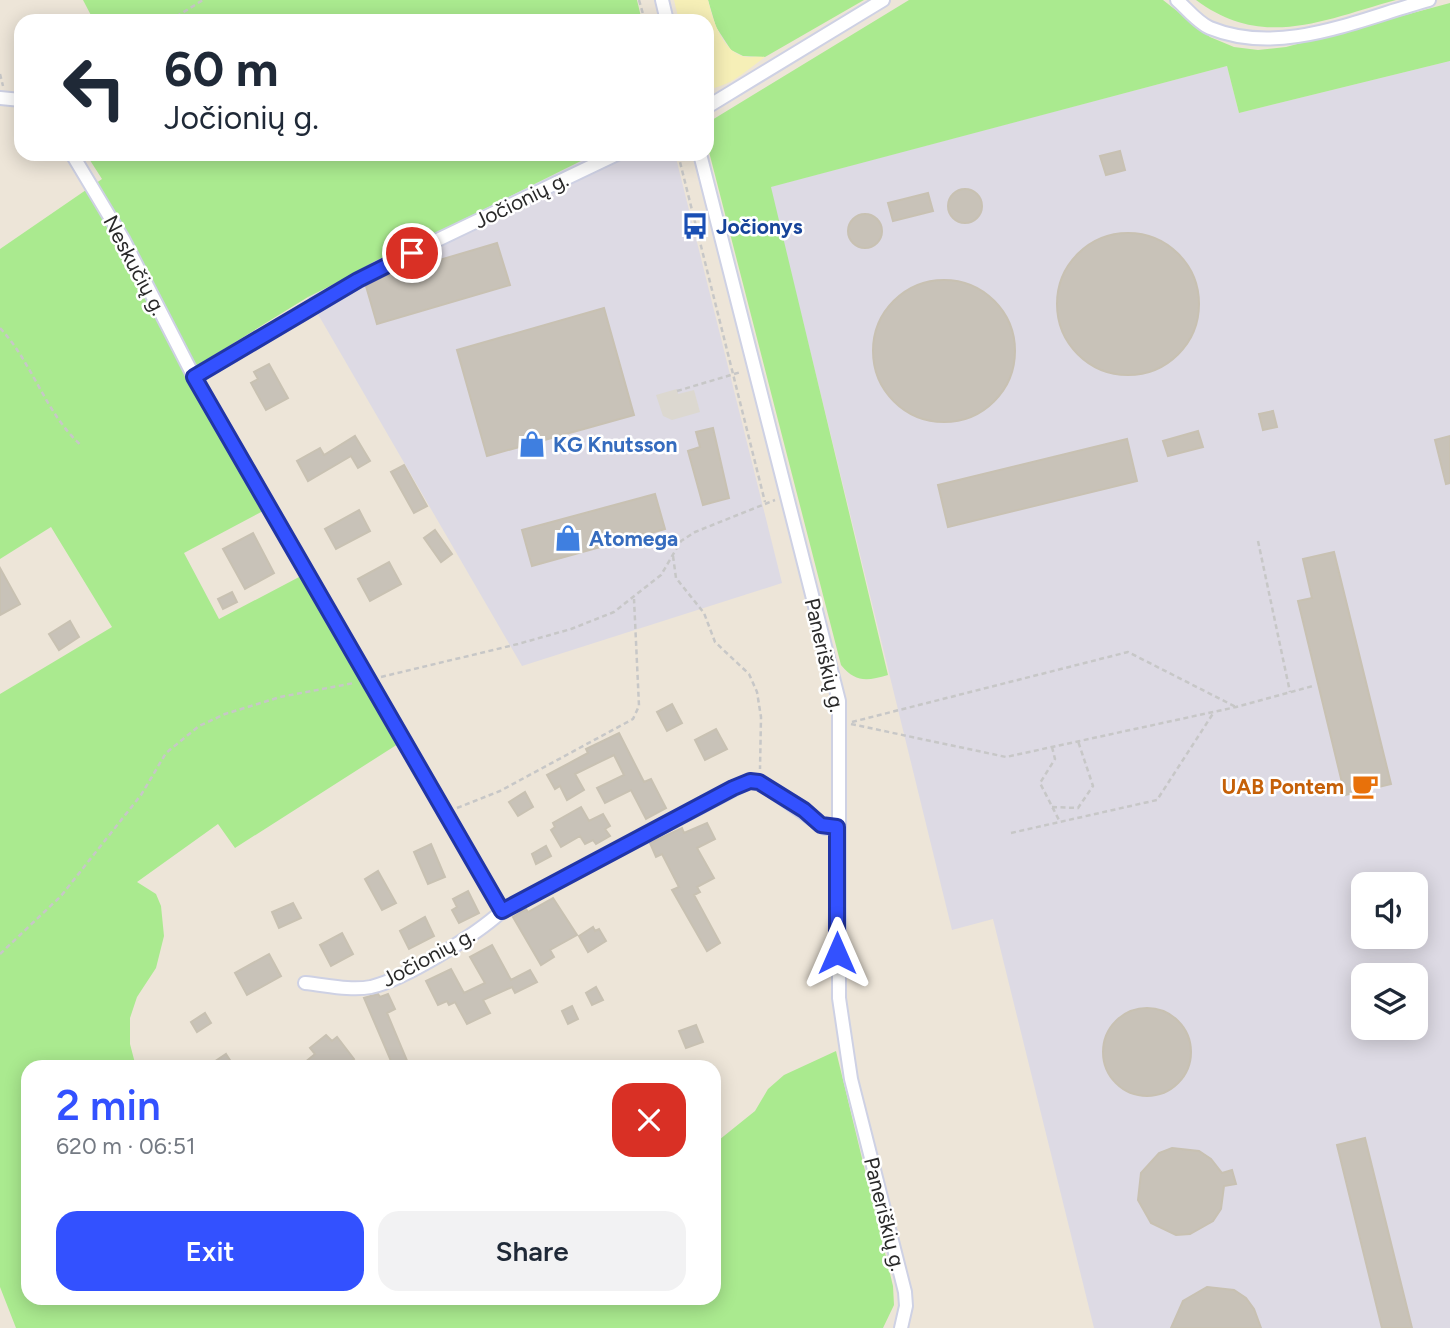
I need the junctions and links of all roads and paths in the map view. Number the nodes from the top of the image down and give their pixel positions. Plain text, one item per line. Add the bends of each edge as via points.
1 (203, 0) edge
2 (883, 0) edge
3 (1177, 0) edge
4 (1429, 0) edge
5 (180, 14) edge
6 (714, 103) edge
7 (76, 161) edge
8 (602, 161) edge
9 (680, 161) edge
10 (703, 161) edge
11 (0, 328) edge
12 (754, 368) junction
13 (733, 374) junction
14 (194, 377) junction
15 (677, 391) dead end
16 (82, 446) dead end
17 (786, 496) junction
18 (765, 502) junction
19 (1258, 541) dead end
20 (673, 555) junction
21 (634, 600) junction
22 (370, 680) junction
23 (1313, 686) dead end
24 (1290, 692) junction
25 (1236, 707) junction
26 (1214, 712) junction
27 (1078, 741) junction
28 (1052, 747) junction
29 (759, 782) junction
30 (1052, 807) junction
31 (447, 812) junction
32 (1060, 822) junction
33 (837, 827) junction
34 (1011, 833) dead end
35 (502, 911) junction
36 (0, 954) edge
37 (305, 983) dead end
38 (901, 1328) edge

1 - 5 path
2 - 6 street
3 - 4 street via 1207,27 1248,38 1285,40
7 - 14 street, Neskučių g. via 123,239
8 - 14 street, Jočionių g. via 379,268
9 - 13 path
10 - 12 street, Paneriškių g.
11 - 16 path via 69,434
12 - 13 path
12 - 17 street, Paneriškių g.
13 - 15 path
13 - 18 path
14 - 22 street
17 - 18 path
17 - 33 street, Paneriškių g. via 839,701
18 - 20 path via 695,532 681,541
19 - 24 path
20 - 21 path via 661,575
20 - 29 path via 676,578 704,613 715,642 749,674 757,692
21 - 22 path via 571,629
21 - 31 path via 639,706 633,719 500,791
22 - 31 street
22 - 36 path via 280,697 199,726 166,753 141,794 61,896
23 - 24 path
24 - 25 path
25 - 26 path
25 - 28 path via 1128,652 847,723 1006,757
26 - 27 path
26 - 32 path via 1157,800
27 - 28 path
27 - 30 path via 1093,786 1078,808
28 - 30 path via 1055,760 1040,783
29 - 33 street via 821,825
29 - 35 street, Jočionių g. via 733,788
30 - 32 path
31 - 35 street
32 - 34 path
33 - 38 street, Paneriškių g. via 841,1012 851,1079 905,1292
35 - 37 street, Jočionių g. via 485,927 389,981 350,988

